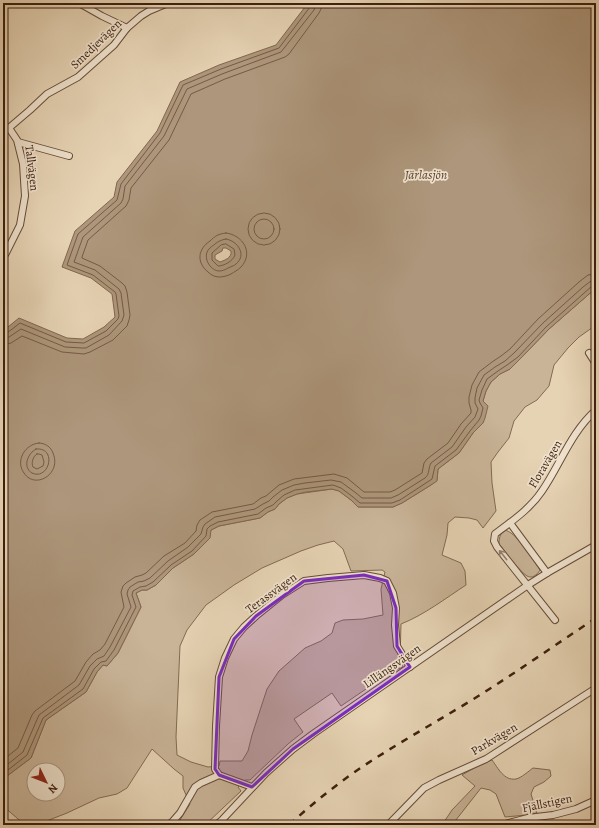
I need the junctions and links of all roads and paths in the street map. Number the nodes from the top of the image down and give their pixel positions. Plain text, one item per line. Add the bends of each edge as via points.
1 (79, 3) edge
2 (168, 3) edge
3 (127, 28) junction
4 (9, 128) junction
5 (3, 133) edge
6 (18, 142) junction
7 (69, 156) dead end
8 (3, 257) edge
9 (589, 353) dead end
10 (596, 364) edge
11 (596, 410) edge
12 (509, 524) junction
13 (596, 545) edge
14 (547, 573) junction
15 (528, 585) junction
16 (555, 620) dead end
17 (410, 667) junction
18 (596, 688) edge
19 (219, 775) junction
20 (252, 787) junction
21 (596, 800) edge
22 (168, 825) edge
23 (216, 825) edge
24 (388, 825) edge
25 (503, 825) edge

1 - 3 street
2 - 3 street, Smedjevägen via 149,11
3 - 4 street, Smedjevägen via 114,45 78,77 46,94
4 - 5 street, Smedjevägen
4 - 6 street, Tallvägen
6 - 7 street
6 - 8 street, Tallvägen via 23,164 25,196 20,225
9 - 10 street
11 - 12 street, Floravägen via 577,432 542,491 531,505
12 - 14 street
15 -> 12 street, Floravägen via 494,541 495,534
13 - 14 street, Lillängsvägen
14 - 15 street, Lillängsvägen
15 - 16 street, Floravägen
15 - 17 street, Lillängsvägen
17 - 19 street, Terassvägen via 397,646 396,608 387,581 364,576 304,581 248,623 234,639 225,658 219,677 216,726 215,769
17 - 20 street, Lillängsvägen via 293,749
18 - 24 street, Parkvägen via 486,760 424,788
19 - 20 street
19 - 22 street via 195,787 180,813
20 - 23 street, Lillängsvägen
21 - 25 street, Fjällstigen via 576,809

